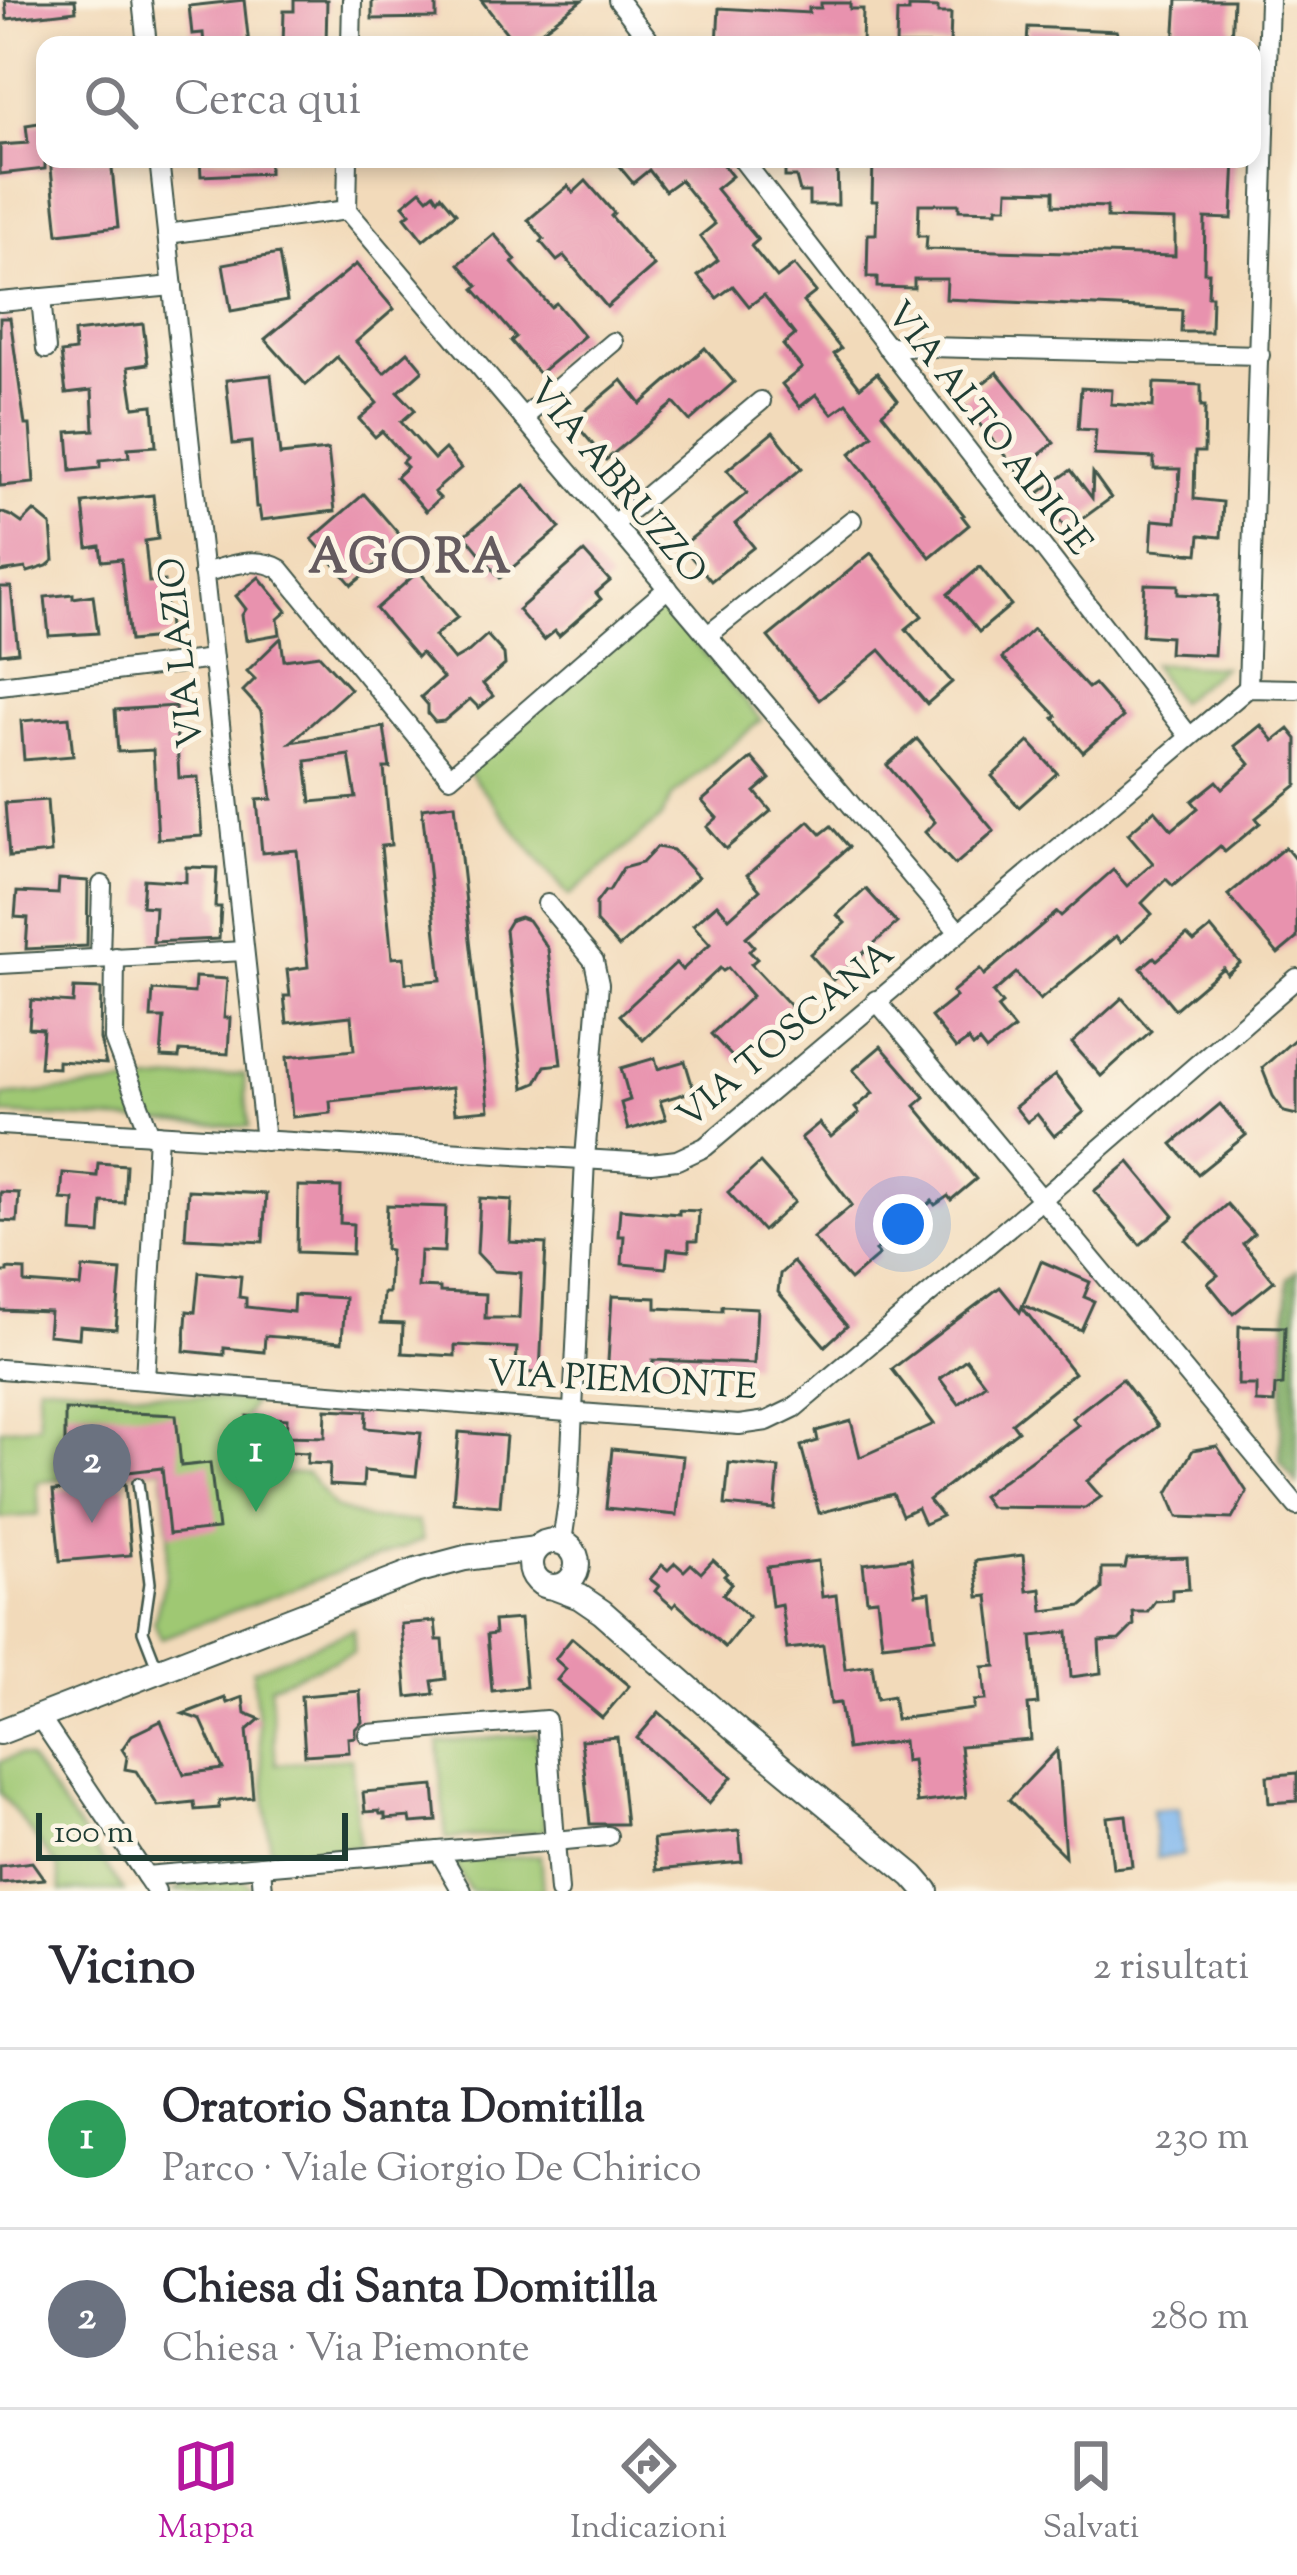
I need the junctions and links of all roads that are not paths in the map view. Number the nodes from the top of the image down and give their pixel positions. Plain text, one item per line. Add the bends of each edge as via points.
1 (142, 0) edge
2 (352, 0) edge
3 (618, 0) edge
4 (1269, 0) edge
5 (146, 36) edge
6 (351, 36) edge
7 (646, 36) edge
8 (1261, 86) edge
9 (160, 168) edge
10 (348, 168) edge
11 (749, 168) edge
12 (1258, 168) edge
13 (347, 210) junction
14 (167, 234) junction
15 (172, 286) junction
16 (41, 298) junction
17 (0, 302) edge
18 (613, 342) dead end
19 (886, 346) junction
20 (46, 349) dead end
21 (1260, 355) junction
22 (760, 401) dead end
23 (523, 418) junction
24 (852, 520) dead end
25 (614, 524) junction
26 (203, 573) junction
27 (668, 588) junction
28 (708, 635) junction
29 (213, 659) junction
30 (0, 685) edge
31 (1248, 688) junction
32 (1297, 689) edge
33 (1189, 736) junction
34 (102, 885) dead end
35 (547, 904) dead end
36 (958, 931) junction
37 (244, 951) junction
38 (108, 958) junction
39 (0, 964) edge
40 (1297, 978) edge
41 (876, 1000) junction
42 (0, 1125) edge
43 (154, 1134) junction
44 (265, 1141) junction
45 (585, 1160) junction
46 (1042, 1198) junction
47 (0, 1369) edge
48 (145, 1380) junction
49 (573, 1411) junction
50 (138, 1483) dead end
51 (1297, 1506) edge
52 (562, 1542) junction
53 (536, 1550) junction
54 (465, 1558) junction
55 (577, 1567) junction
56 (546, 1583) junction
57 (602, 1612) junction
58 (159, 1672) junction
59 (40, 1718) junction
60 (0, 1732) edge
61 (368, 1734) dead end
62 (608, 1836) dead end
63 (555, 1841) junction
64 (439, 1851) junction
65 (892, 1861) junction
66 (261, 1866) junction
67 (151, 1883) edge
68 (263, 1891) edge
69 (462, 1891) edge
70 (559, 1891) edge
71 (911, 1891) edge
72 (926, 1891) edge

1 - 5 street
2 - 6 street
3 - 7 street
4 - 8 street
9 - 14 street, VIA LAZIO
10 - 13 street
11 - 19 street, VIA ALTO ADIGE
12 - 21 street
13 - 14 street
13 - 23 street, VIA ABRUZZO
14 - 15 street, VIA LAZIO
15 - 16 street
15 - 26 street, VIA LAZIO
16 - 17 street
16 - 20 street
18 - 23 street
19 - 21 street
19 - 33 street, VIA ALTO ADIGE
21 - 31 street
22 - 25 street
23 - 25 street, VIA ABRUZZO
24 - 28 street
25 - 27 street, VIA ABRUZZO
26 - 27 street via 253,561 280,568 450,777
26 - 29 street, VIA LAZIO
27 - 28 street, VIA ABRUZZO
28 - 36 street, VIA ABRUZZO
29 - 30 street
29 - 37 street, VIA LAZIO
31 - 32 street
31 - 33 street, VIA TOSCANA
33 - 36 street, VIA TOSCANA
34 - 38 street
35 - 45 street via 599,976
36 - 41 street, VIA TOSCANA
37 - 38 street
37 - 44 street, VIA LAZIO
38 - 39 street
38 - 43 street via 114,1039
40 - 46 street, VIA PIEMONTE
41 - 45 street, VIA TOSCANA via 692,1155 659,1163
41 - 46 street
42 - 43 street, VIA TOSCANA
43 - 44 street, VIA TOSCANA
43 - 48 street
44 - 45 street, VIA TOSCANA
45 - 49 street
46 - 49 street, VIA PIEMONTE via 774,1418 744,1425
46 - 51 street
47 - 48 street, VIA PIEMONTE
48 - 49 street, VIA PIEMONTE
49 - 52 street
50 - 58 lane via 150,1583 143,1631
52 - 53 street
52 - 55 street
53 - 54 street
53 - 56 street via 530,1564
54 - 56 street
54 - 58 street
55 - 56 street via 570,1581
55 - 57 street
56 - 57 street
57 - 65 street
58 - 59 street
59 - 60 street
59 - 67 street
61 - 63 street via 546,1720
62 - 63 street
63 - 64 street
63 - 70 street
64 - 66 street
64 - 69 street
65 - 71 street
65 - 72 street
66 - 67 street
66 - 68 street

